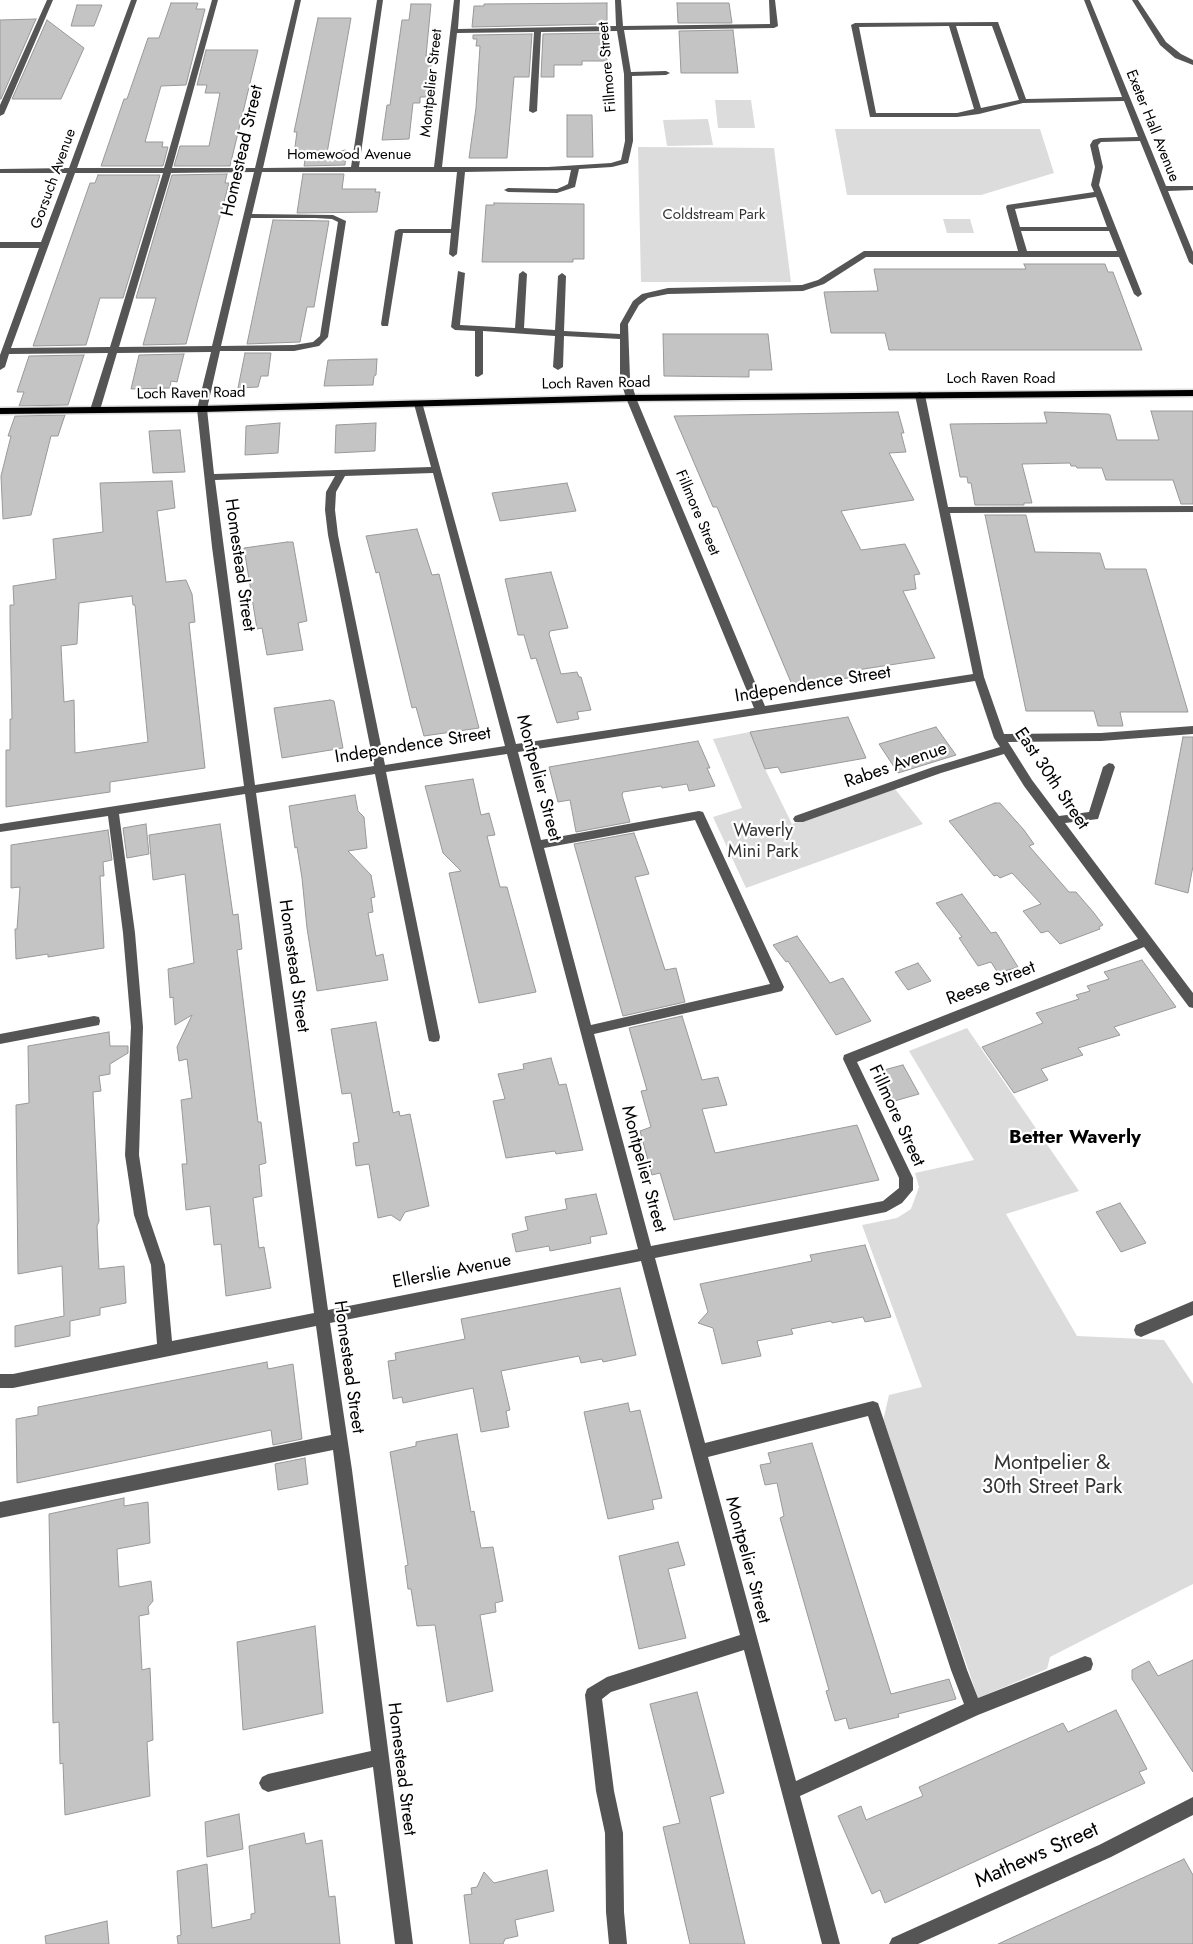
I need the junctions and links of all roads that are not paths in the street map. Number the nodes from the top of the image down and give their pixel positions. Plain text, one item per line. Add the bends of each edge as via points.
1 (50, 0) edge
2 (134, 0) edge
3 (215, 0) edge
4 (298, 0) edge
5 (380, 0) edge
6 (457, 0) edge
7 (618, 0) edge
8 (772, 0) edge
9 (1087, 0) edge
10 (1135, 0) edge
11 (952, 25) junction
12 (620, 29) junction
13 (538, 30) junction
14 (455, 31) junction
15 (1193, 63) edge
16 (666, 73) dead end
17 (628, 74) junction
18 (1126, 99) junction
19 (1023, 101) junction
20 (533, 111) dead end
21 (979, 112) junction
22 (0, 114) edge
23 (1143, 139) junction
24 (625, 161) joint
25 (574, 168) junction
26 (72, 169) junction
27 (168, 169) junction
28 (258, 169) junction
29 (355, 169) junction
30 (438, 169) junction
31 (461, 169) junction
32 (0, 171) edge
33 (1193, 188) edge
34 (1163, 189) junction
35 (508, 190) dead end
36 (1098, 194) junction
37 (247, 216) junction
38 (1016, 229) junction
39 (1112, 229) junction
40 (455, 231) junction
41 (0, 244) edge
42 (45, 245) junction
43 (453, 254) dead end
44 (1023, 254) junction
45 (1122, 254) junction
46 (1193, 262) edge
47 (461, 273) dead end
48 (523, 274) dead end
49 (562, 276) dead end
50 (1138, 294) dead end
51 (385, 324) dead end
52 (479, 329) junction
53 (519, 331) junction
54 (561, 333) junction
55 (623, 337) junction
56 (216, 348) junction
57 (112, 349) junction
58 (6, 351) junction
59 (0, 367) edge
60 (558, 367) dead end
61 (478, 374) dead end
62 (1193, 393) edge
63 (920, 395) junction
64 (631, 398) junction
65 (418, 404) junction
66 (202, 409) junction
67 (95, 410) junction
68 (0, 411) edge
69 (436, 470) junction
70 (342, 473) junction
71 (208, 478) junction
72 (1193, 509) edge
73 (944, 510) junction
74 (979, 677) junction
75 (761, 711) junction
76 (1193, 730) edge
77 (1000, 738) junction
78 (511, 749) junction
79 (1006, 749) junction
80 (1109, 768) dead end
81 (381, 769) junction
82 (250, 789) junction
83 (113, 810) junction
84 (799, 819) dead end
85 (1057, 820) junction
86 (0, 828) edge
87 (537, 845) junction
88 (1147, 941) junction
89 (1193, 1003) edge
90 (94, 1021) dead end
91 (586, 1031) junction
92 (434, 1037) dead end
93 (0, 1039) edge
94 (849, 1059) joint
95 (906, 1190) joint
96 (646, 1253) junction
97 (1193, 1308) edge
98 (322, 1317) junction
99 (1141, 1330) dead end
100 (165, 1349) junction
101 (0, 1382) edge
102 (340, 1440) junction
103 (699, 1452) junction
104 (0, 1510) edge
105 (749, 1640) junction
106 (1085, 1664) dead end
107 (974, 1708) junction
108 (380, 1756) junction
109 (268, 1783) dead end
110 (790, 1792) junction
111 (1193, 1806) edge
112 (404, 1944) edge
113 (618, 1944) edge
114 (831, 1944) edge
115 (898, 1944) edge

1 - 22 street
2 - 26 street, Gorsuch Avenue
3 - 27 street
4 - 28 street, Homestead Street
5 - 29 street
6 - 14 street, Montpelier Street
7 - 12 street, Fillmore Street
8 - 12 street via 774,26
9 - 18 street, Exeter Hall Avenue
10 - 15 street via 1163,43
11 - 19 street via 995,24
11 - 21 street
11 - 21 street via 855,25 873,115
12 - 13 street
12 - 17 street, Fillmore Street
13 - 14 street
13 - 20 street
14 - 30 street, Montpelier Street
16 - 17 street
17 - 24 street, Fillmore Street via 629,141
18 - 19 street
18 - 23 street, Exeter Hall Avenue
19 - 21 street
23 - 34 street, Exeter Hall Avenue
23 - 36 street via 1096,142 1099,167 1095,185
24 - 25 street, Homewood Avenue
25 - 31 street, Homewood Avenue
25 - 35 street via 572,185 567,188 557,191
26 - 27 street, Homewood Avenue
26 - 32 street, Homewood Avenue
26 - 42 street, Gorsuch Avenue
27 - 28 street, Homewood Avenue
27 - 57 street
28 - 29 street, Homewood Avenue
28 - 37 street, Homestead Street
29 - 30 street, Homewood Avenue
30 - 31 street, Homewood Avenue
31 - 40 street
33 - 34 street
34 - 46 street, Exeter Hall Avenue
36 - 38 street via 1010,207
36 - 39 street
37 - 56 street, Homestead Street
37 - 56 street via 315,216 342,221 324,337 316,344 294,348
38 - 39 street
38 - 44 street
39 - 45 street
40 - 43 street
40 - 51 street via 399,231
41 - 42 street
42 - 58 street, Gorsuch Avenue
44 - 45 street
44 - 55 street, Fillmore Street via 864,254 821,282 804,288 668,291 645,296 636,303 624,324
45 - 50 street
47 - 52 street via 454,328
48 - 53 street
49 - 54 street
52 - 53 street
52 - 61 street
53 - 54 street
54 - 55 street
54 - 60 street
55 - 64 street, Fillmore Street via 625,378
56 - 57 street
56 - 66 street, Homestead Street
57 - 58 street
57 - 67 street
58 - 59 street, Gorsuch Avenue
62 - 63 main road, Loch Raven Road
63 - 64 main road, Loch Raven Road
63 - 73 street, East 30th Street
64 - 65 main road, Loch Raven Road
64 - 75 street, Fillmore Street
65 - 66 main road, Loch Raven Road
65 - 69 street, Montpelier Street
66 - 67 main road, Loch Raven Road
66 - 71 street, Homestead Street
67 - 68 main road, Loch Raven Road
69 - 70 street
69 - 78 street, Montpelier Street
70 - 71 street
70 - 81 street via 331,492 333,535
71 - 82 street, Homestead Street
72 - 73 street
73 - 74 street, East 30th Street
74 - 75 street, Independence Street
74 - 77 street, East 30th Street
75 - 78 street, Independence Street
76 - 77 street via 1101,738
77 - 79 street, East 30th Street
78 - 81 street, Independence Street
78 - 87 street, Montpelier Street
79 - 84 street, Rabes Avenue
79 - 85 street, East 30th Street
80 - 85 street via 1094,816
81 - 82 street, Independence Street
81 - 92 street
82 - 83 street, Independence Street
82 - 98 street, Homestead Street
83 - 86 street, Independence Street
83 - 100 street via 137,1027 132,1156 141,1215 158,1265
85 - 88 street, East 30th Street
87 - 91 street, Montpelier Street
87 - 91 street via 699,815 778,987
88 - 89 street, East 30th Street
88 - 94 street, Reese Street
90 - 93 street
91 - 96 street, Montpelier Street
94 - 95 street, Fillmore Street via 906,1178
95 - 96 street, Ellerslie Avenue via 886,1206
96 - 98 street, Ellerslie Avenue
96 - 103 street, Montpelier Street
97 - 99 street
98 - 100 street, Ellerslie Avenue
98 - 102 street, Homestead Street
100 - 101 street, Ellerslie Avenue
102 - 104 street
102 - 108 street, Homestead Street
103 - 105 street, Montpelier Street
103 - 107 street via 872,1408
105 - 110 street, Montpelier Street
105 - 113 street via 607,1685 593,1695 605,1791 614,1833
106 - 107 street
107 - 110 street
108 - 109 street
108 - 112 street, Homestead Street
110 - 114 street, Montpelier Street
111 - 115 street, Mathews Street via 1105,1850

